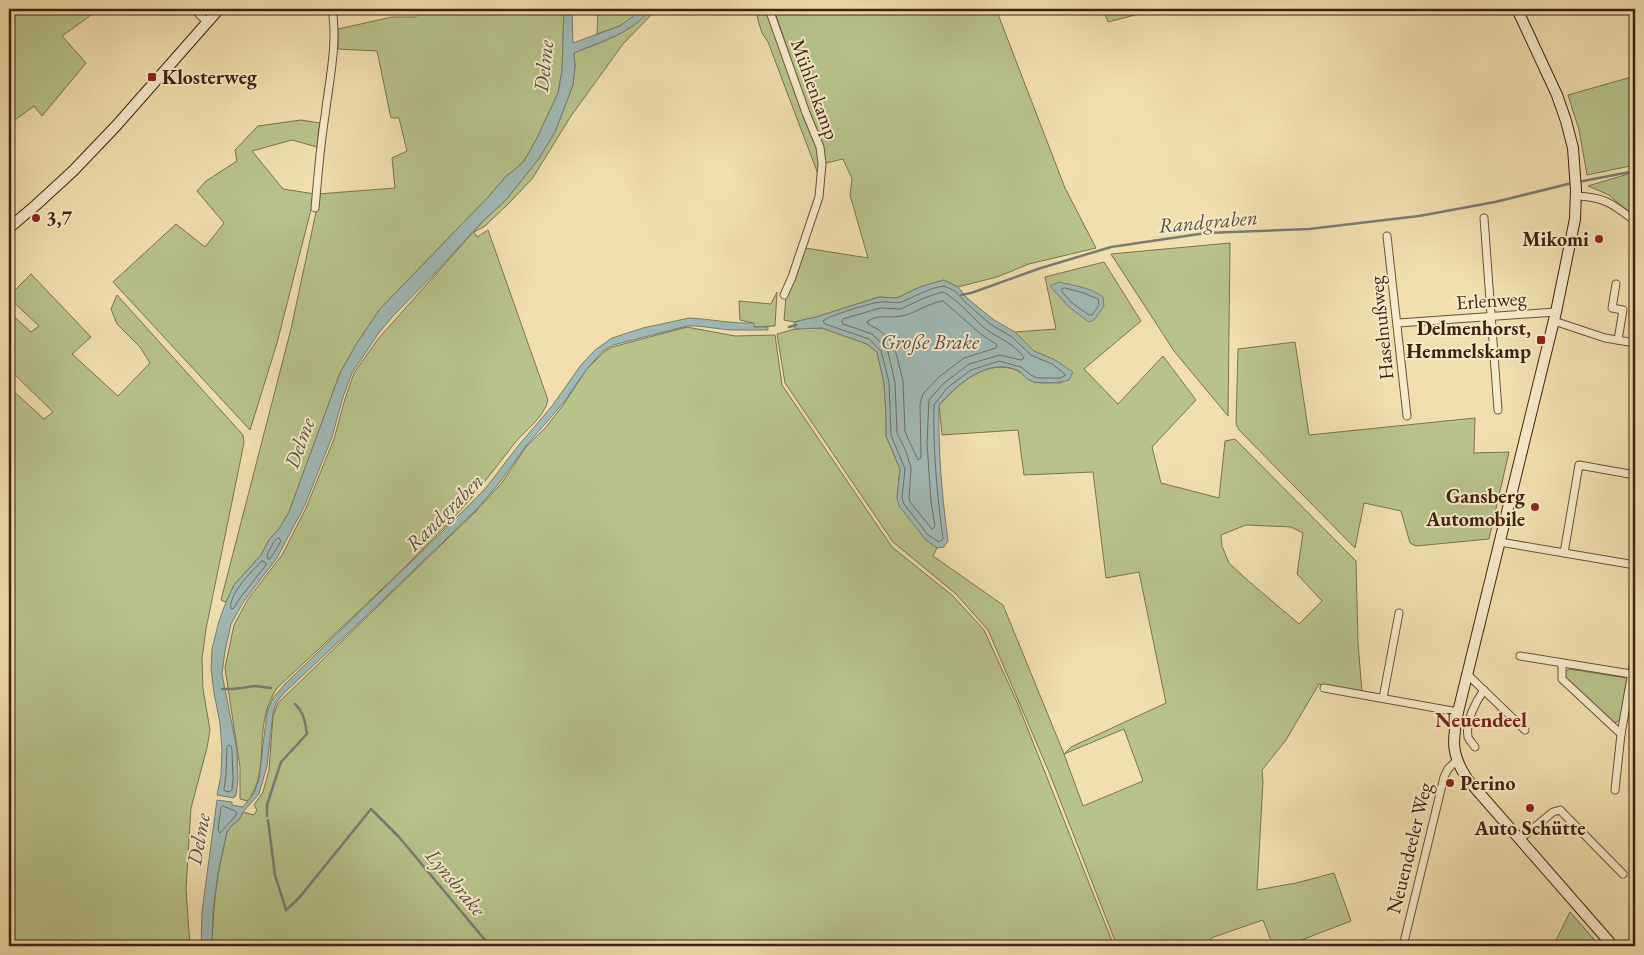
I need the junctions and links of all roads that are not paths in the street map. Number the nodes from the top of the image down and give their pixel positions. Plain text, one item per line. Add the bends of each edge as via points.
1 (194, 9) edge
2 (219, 9) edge
3 (332, 9) edge
4 (769, 9) edge
5 (1517, 9) edge
6 (208, 23) junction
7 (1576, 193) junction
8 (315, 208) dead end
9 (1484, 218) dead end
10 (1635, 221) edge
11 (9, 228) edge
12 (1387, 236) dead end
13 (1616, 284) dead end
14 (784, 295) dead end
15 (1491, 317) junction
16 (1555, 317) junction
17 (1398, 323) junction
18 (1618, 340) junction
19 (1635, 343) edge
20 (1498, 410) dead end
21 (1407, 416) dead end
22 (1635, 474) edge
23 (1500, 542) junction
24 (1564, 553) junction
25 (1635, 565) edge
26 (1399, 613) dead end
27 (1635, 654) edge
28 (1520, 656) dead end
29 (1562, 664) junction
30 (1467, 674) junction
31 (1632, 674) junction
32 (1324, 688) dead end
33 (1484, 690) junction
34 (1383, 698) junction
35 (1458, 712) junction
36 (1525, 730) dead end
37 (1621, 734) junction
38 (1475, 748) dead end
39 (1456, 761) junction
40 (1615, 790) dead end
41 (1520, 839) junction
42 (1623, 874) dead end
43 (1403, 946) edge
44 (1613, 946) edge

1 - 6 street
2 - 6 main road
3 - 8 street via 334,45
4 - 14 street, Mühlenkamp via 820,147 822,164 819,197
5 - 7 main road via 1566,121 1573,148
6 - 11 main road via 73,171
7 - 10 street via 1612,204
7 - 16 main road via 1572,238
9 - 15 street
12 - 17 street, Haselnußweg
13 - 18 street via 1612,308 1623,310
15 - 16 street, Erlenweg
15 - 17 street, Erlenweg
15 - 20 street
16 - 18 street via 1605,338
16 - 23 main road
17 - 21 street, Haselnußweg
18 - 19 street
22 - 24 street via 1579,465
23 - 24 street
23 - 30 main road
24 - 25 street
26 - 34 street
27 - 31 street
28 - 29 street
29 - 31 street
29 - 37 street via 1562,679
30 - 33 street
30 - 35 main road
31 - 37 street
32 - 34 street
33 - 36 street
33 - 38 street via 1474,705 1469,726 1468,737
34 - 35 street
35 - 39 main road via 1453,739
37 - 40 street
39 - 41 main road via 1468,780
39 - 43 street, Neuendeeler Weg via 1444,777
41 - 42 street via 1560,810
41 - 44 main road

